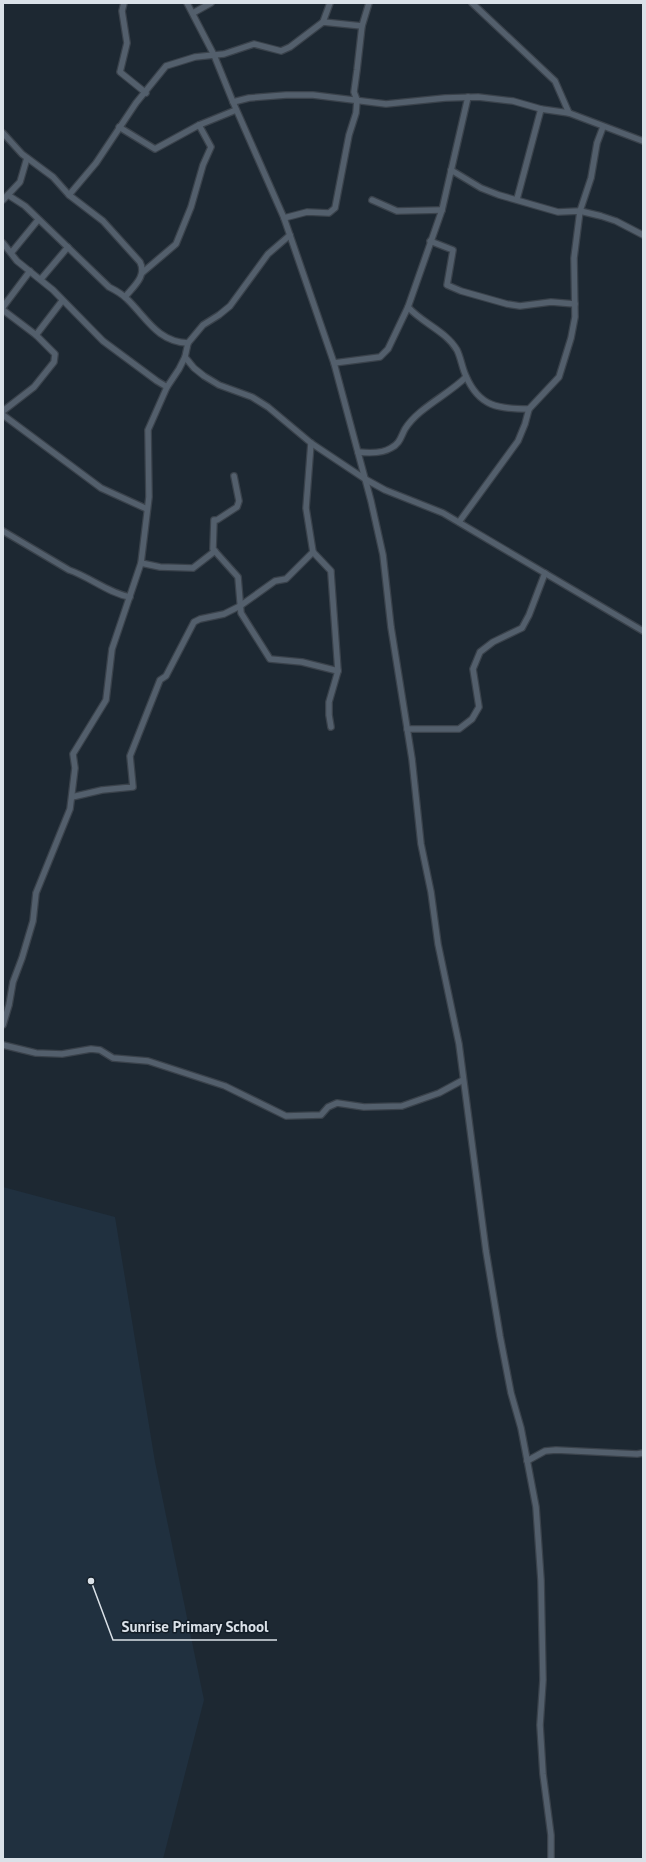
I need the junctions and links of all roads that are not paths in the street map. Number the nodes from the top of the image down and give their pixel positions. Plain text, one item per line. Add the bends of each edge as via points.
1 (124, 3) edge
2 (187, 3) edge
3 (210, 3) edge
4 (330, 3) edge
5 (369, 3) edge
6 (472, 3) edge
7 (193, 13) junction
8 (323, 22) junction
9 (362, 26) junction
10 (214, 55) junction
11 (146, 93) junction
12 (468, 97) junction
13 (357, 100) junction
14 (233, 102) junction
15 (541, 108) junction
16 (236, 110) junction
17 (570, 113) junction
18 (199, 125) junction
19 (119, 127) junction
20 (603, 127) junction
21 (3, 133) edge
22 (643, 141) edge
23 (27, 158) junction
24 (451, 170) junction
25 (8, 195) junction
26 (69, 195) junction
27 (517, 199) junction
28 (3, 200) edge
29 (372, 200) dead end
30 (442, 210) junction
31 (580, 211) junction
32 (284, 218) junction
33 (38, 220) junction
34 (290, 235) junction
35 (643, 235) edge
36 (430, 241) junction
37 (3, 243) edge
38 (68, 247) junction
39 (11, 253) junction
40 (30, 271) junction
41 (142, 273) junction
42 (41, 279) junction
43 (126, 297) junction
44 (62, 301) junction
45 (575, 304) junction
46 (408, 307) junction
47 (3, 308) edge
48 (36, 335) junction
49 (188, 343) junction
50 (185, 356) junction
51 (334, 363) junction
52 (466, 377) junction
53 (167, 387) junction
54 (529, 409) junction
55 (3, 411) edge
56 (3, 415) edge
57 (311, 442) junction
58 (358, 452) junction
59 (234, 476) dead end
60 (365, 479) junction
61 (147, 509) junction
62 (460, 522) junction
63 (3, 531) edge
64 (214, 551) junction
65 (313, 552) junction
66 (141, 563) junction
67 (545, 574) junction
68 (130, 597) junction
69 (240, 606) junction
70 (643, 631) edge
71 (338, 671) junction
72 (331, 727) dead end
73 (407, 729) junction
74 (72, 797) junction
75 (3, 1024) edge
76 (3, 1045) edge
77 (463, 1080) junction
78 (643, 1453) edge
79 (527, 1461) junction
80 (552, 1859) edge

1 - 11 street via 122,10 127,43 120,72
2 - 7 street
3 - 7 street
4 - 8 street
5 - 9 street
6 - 17 street via 555,81
7 - 10 street
8 - 9 street
8 - 10 street via 281,51 258,44
9 - 13 street via 354,92
10 - 11 street via 194,57 166,66
10 - 14 street
11 - 19 street
12 - 13 street via 386,104
12 - 15 street via 513,101
12 - 24 street
13 - 14 street via 314,95 280,95
13 - 32 street via 335,208 329,213 307,212
14 - 16 street
15 - 17 street
15 - 27 street
16 - 18 street
16 - 32 street
17 - 20 street
18 - 19 street via 155,149
18 - 41 street via 211,147 191,207 176,244
19 - 26 street via 96,163
20 - 22 street
20 - 31 street
21 - 23 street
23 - 25 street via 20,182
23 - 26 street via 53,177
24 - 27 street via 481,188
24 - 30 street
25 - 28 street
25 - 33 street via 25,206
26 - 41 street via 108,227 140,262
27 - 31 street via 558,212
29 - 30 street via 397,211
30 - 36 street
31 - 35 street via 616,220
31 - 45 street via 574,258
32 - 34 street
33 - 38 street
33 - 39 street
34 - 49 street via 268,254 230,306 202,325
34 - 51 street
36 - 45 street via 453,250 447,285 520,306 551,302
36 - 46 street
37 - 39 street
38 - 42 street
38 - 43 street via 109,286
39 - 40 street
40 - 42 street
40 - 47 street
41 - 43 street via 140,280
42 - 44 street
43 - 49 street via 154,330 177,341
44 - 48 street
44 - 53 street via 103,341
45 - 54 street via 571,338 559,377
46 - 51 street via 388,349 380,357
46 - 52 street via 457,350
47 - 48 street
48 - 55 street via 55,354 54,362 34,387
49 - 50 street
50 - 53 street
50 - 57 street via 204,376 219,385 252,397
51 - 58 street
52 - 54 street via 480,397 491,405 506,409
52 - 58 street via 445,396 429,404 405,428 401,439 391,449 372,453
53 - 61 street via 148,430
54 - 62 street via 518,441
56 - 61 street via 101,488
57 - 60 street
57 - 65 street via 306,508
58 - 60 street
59 - 64 street via 239,501 234,510 214,520
60 - 62 street
60 - 73 street via 383,555
61 - 66 street
62 - 67 street
63 - 68 street via 69,570 119,595
64 - 66 street via 193,568 160,567
64 - 69 street via 238,577
65 - 69 street via 286,579 275,581
65 - 71 street via 331,570
66 - 68 street
67 - 70 street
67 - 73 street via 522,628 493,642 476,658 473,669 479,707 472,719 459,729
68 - 74 street via 112,649 106,700 73,754 75,768
69 - 71 street via 244,620 270,659 302,662
69 - 74 street via 224,614 200,618 194,622 166,676 160,680 130,756 134,787 102,790
71 - 72 street via 329,702
73 - 77 street via 421,844 459,1044
74 - 75 street via 70,809 36,894 33,921 13,982
76 - 77 street via 36,1053 62,1054 91,1049 100,1050 113,1058 148,1061 225,1086 286,1116 321,1115 328,1107 337,1103 364,1107 402,1106 439,1093
77 - 79 street via 500,1336
78 - 79 street via 556,1450 545,1451
79 - 80 street via 536,1507 541,1580 543,1680 540,1725

